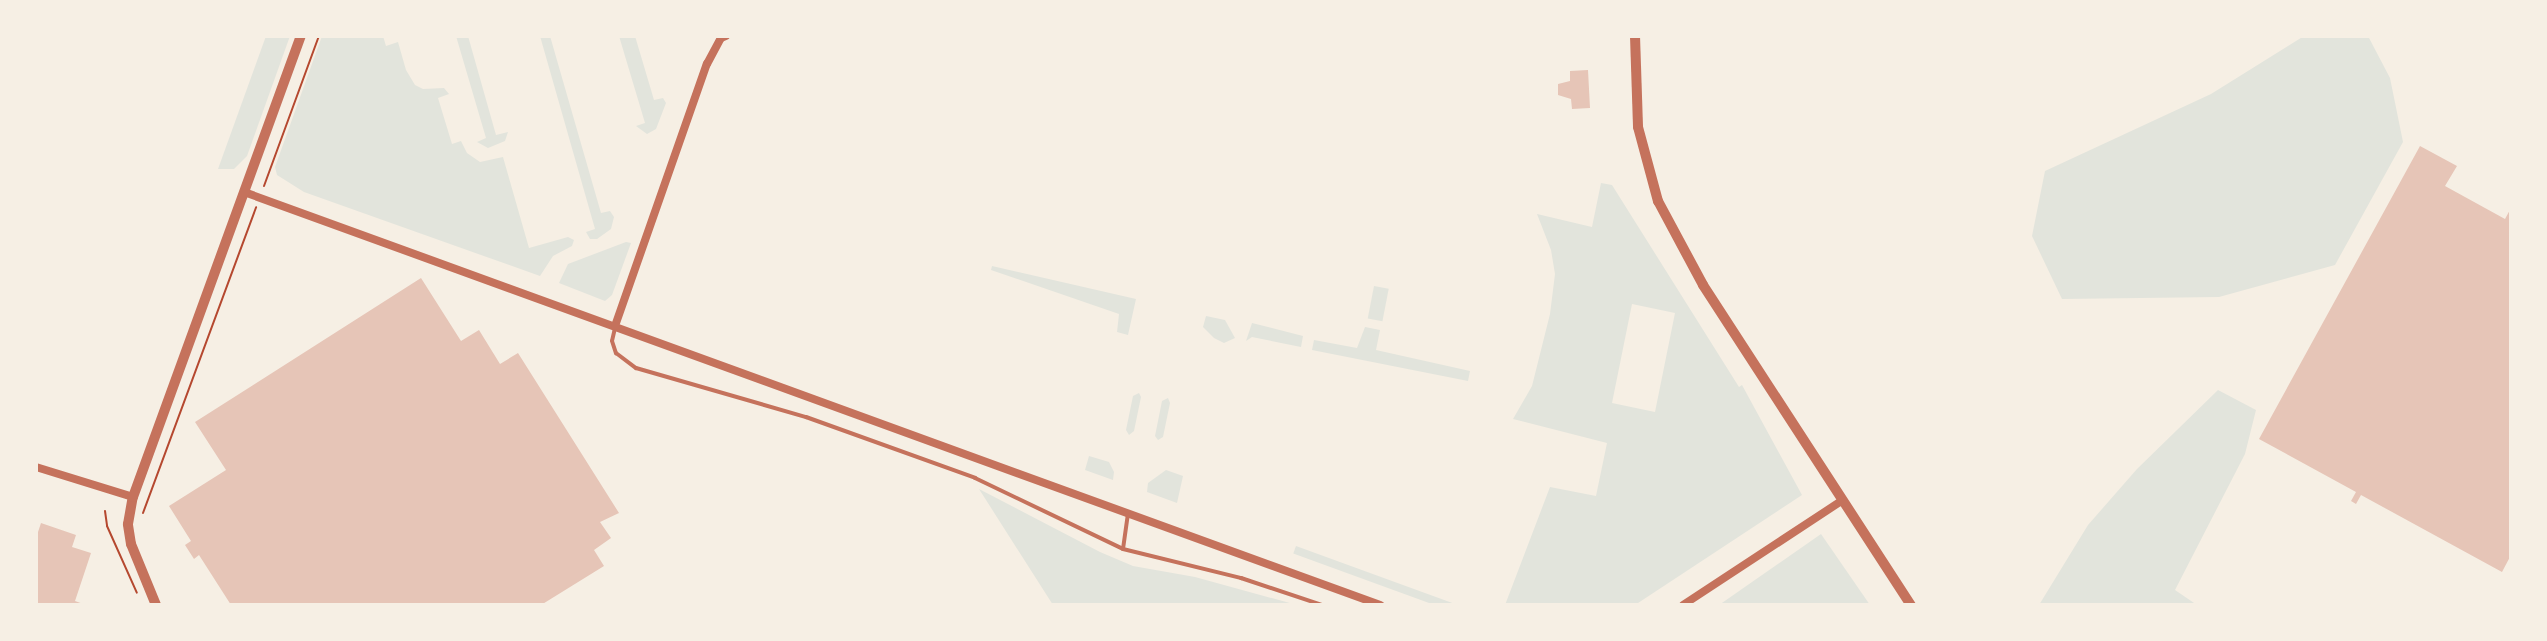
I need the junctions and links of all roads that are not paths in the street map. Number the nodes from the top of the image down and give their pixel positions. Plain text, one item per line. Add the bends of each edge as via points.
1 (301, 36) edge
2 (1635, 36) edge
3 (724, 37) edge
4 (244, 192) junction
5 (615, 326) junction
6 (36, 467) edge
7 (133, 497) junction
8 (1843, 500) junction
9 (1129, 513) junction
10 (1123, 549) junction
11 (156, 605) edge
12 (1322, 605) edge
13 (1380, 605) edge
14 (1683, 605) edge
15 (1911, 605) edge

1 - 4 street
2 - 8 street via 1638,127 1658,201 1692,266
3 - 5 street via 707,64
4 - 5 street
4 - 7 street
5 - 9 street
5 - 10 lane via 616,353 636,368 806,417 975,478
6 - 7 street
7 - 11 street via 131,544
8 - 14 street
8 - 15 street
9 - 10 lane
9 - 13 street
10 - 12 lane via 1241,578

